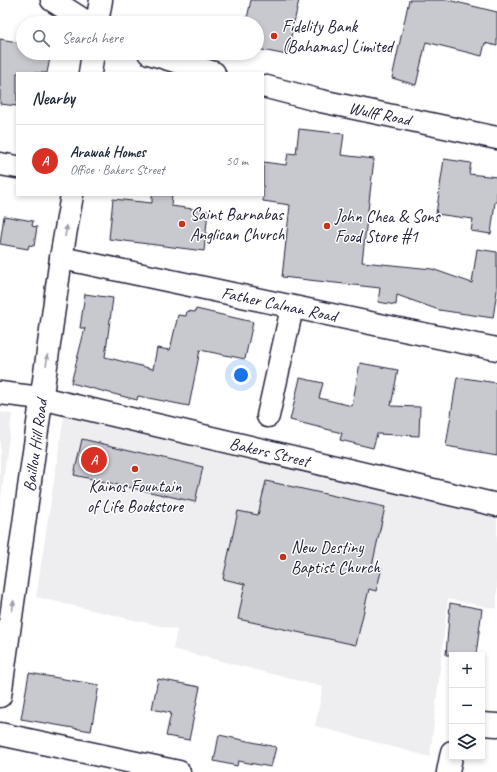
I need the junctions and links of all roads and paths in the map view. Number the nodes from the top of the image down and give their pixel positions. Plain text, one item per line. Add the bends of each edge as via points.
1 (52, 0) edge
2 (101, 0) edge
3 (77, 16) edge
4 (99, 16) edge
5 (92, 60) edge
6 (172, 60) edge
7 (90, 72) edge
8 (211, 72) edge
9 (264, 86) edge
10 (497, 138) edge
11 (0, 164) edge
12 (16, 167) edge
13 (72, 196) edge
14 (61, 258) junction
15 (292, 308) junction
16 (497, 349) edge
17 (0, 393) edge
18 (41, 398) junction
19 (268, 416) dead end
20 (497, 505) edge
21 (0, 696) edge
22 (485, 724) edge
23 (497, 725) edge
24 (0, 734) edge
25 (450, 760) edge
26 (179, 772) edge
27 (448, 772) edge

1 - 3 street
2 - 4 street
5 - 7 street
6 - 8 street
9 - 10 street, Wulff Road via 321,101
11 - 12 street
14 -> 13 street, Baillou Hill Road
14 - 15 street, Father Calnan Road
18 -> 14 street, Baillou Hill Road
15 - 16 street, Father Calnan Road
15 - 19 street
17 - 18 street, Bakers Street
18 - 20 street, Bakers Street
21 -> 18 street, Baillou Hill Road
22 - 23 street
24 - 26 street
25 - 27 street

